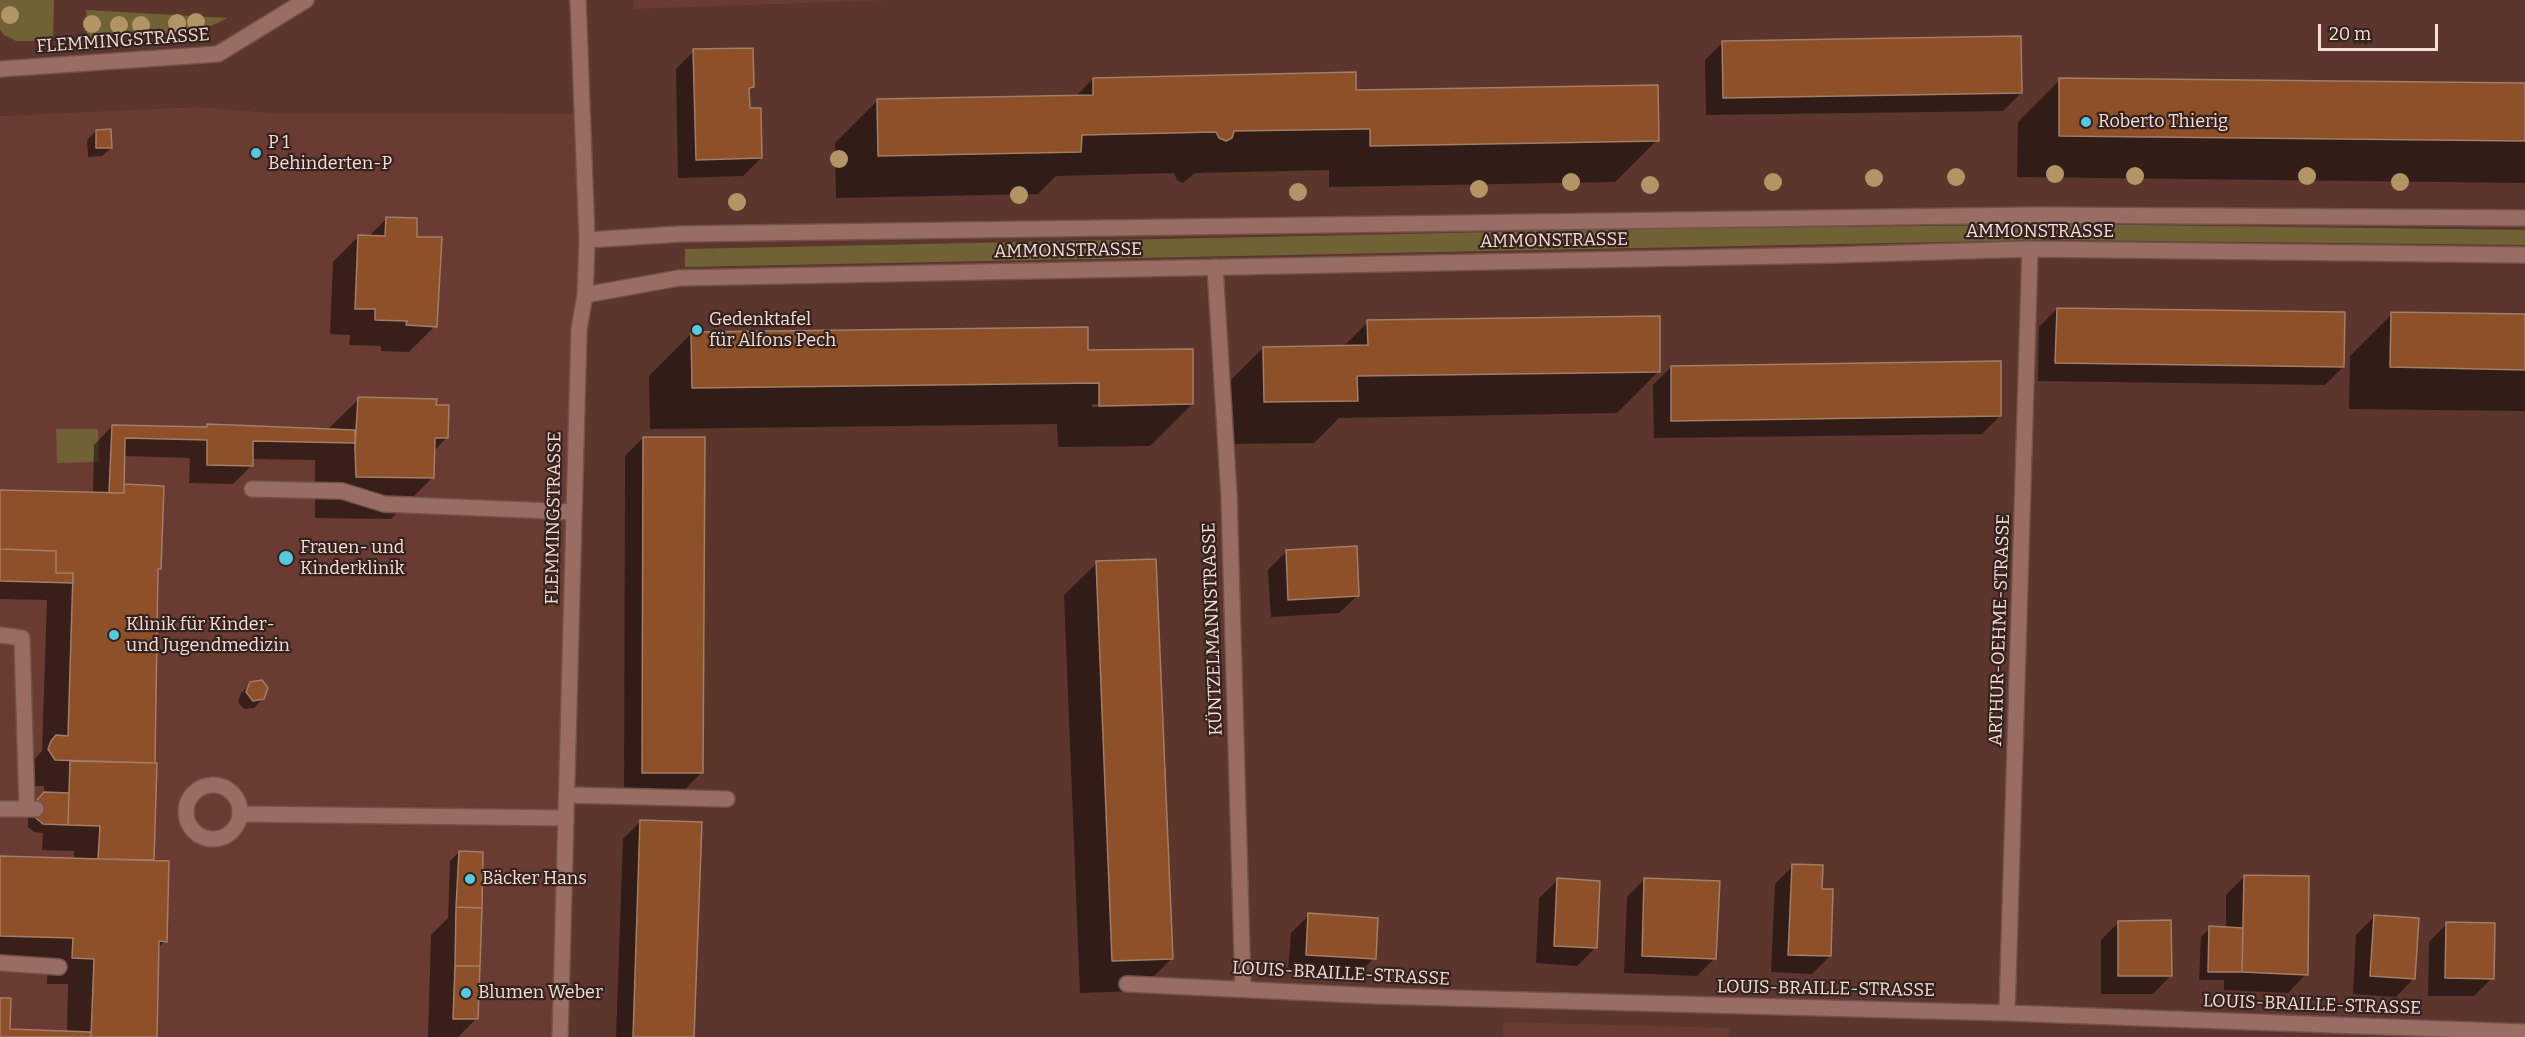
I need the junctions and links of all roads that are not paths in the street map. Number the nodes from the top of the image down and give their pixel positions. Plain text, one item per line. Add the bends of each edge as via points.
1 (306, 0) edge
2 (578, 0) edge
3 (0, 69) edge
4 (2525, 218) edge
5 (586, 240) junction
6 (2030, 249) junction
7 (2525, 255) edge
8 (1215, 267) junction
9 (585, 295) junction
10 (252, 489) dead end
11 (574, 512) junction
12 (0, 635) edge
13 (567, 795) junction
14 (727, 799) dead end
15 (0, 809) edge
16 (241, 814) dead end
17 (566, 818) junction
18 (0, 963) edge
19 (59, 967) dead end
20 (1127, 984) dead end
21 (1243, 989) junction
22 (2007, 1013) junction
23 (2525, 1032) edge
24 (560, 1037) edge

1 - 3 street, FLEMMINGSTRASSE via 218,54
2 - 5 street, FLEMMINGSTRASSE
4 - 5 street, AMMONSTRASSE via 2036,215 680,234
5 - 9 street, FLEMMINGSTRASSE
6 - 7 street, AMMONSTRASSE
6 - 8 street, AMMONSTRASSE
6 - 22 street, ARTHUR-OEHME-STRASSE
8 - 9 street, AMMONSTRASSE via 680,278
8 - 21 street, KÜNTZELMANNSTRASSE via 1229,496
9 - 11 street, FLEMMINGSTRASSE via 579,329
10 - 11 street via 342,491 384,504
11 - 13 street, FLEMMINGSTRASSE
12 - 15 street via 22,638 32,809
13 - 14 street
13 - 17 street, FLEMMINGSTRASSE
16 - 17 street
17 - 24 street, FLEMMINGSTRASSE
18 - 19 street
20 - 21 street, LOUIS-BRAILLE-STRASSE
21 - 22 street, LOUIS-BRAILLE-STRASSE
22 - 23 street, LOUIS-BRAILLE-STRASSE

